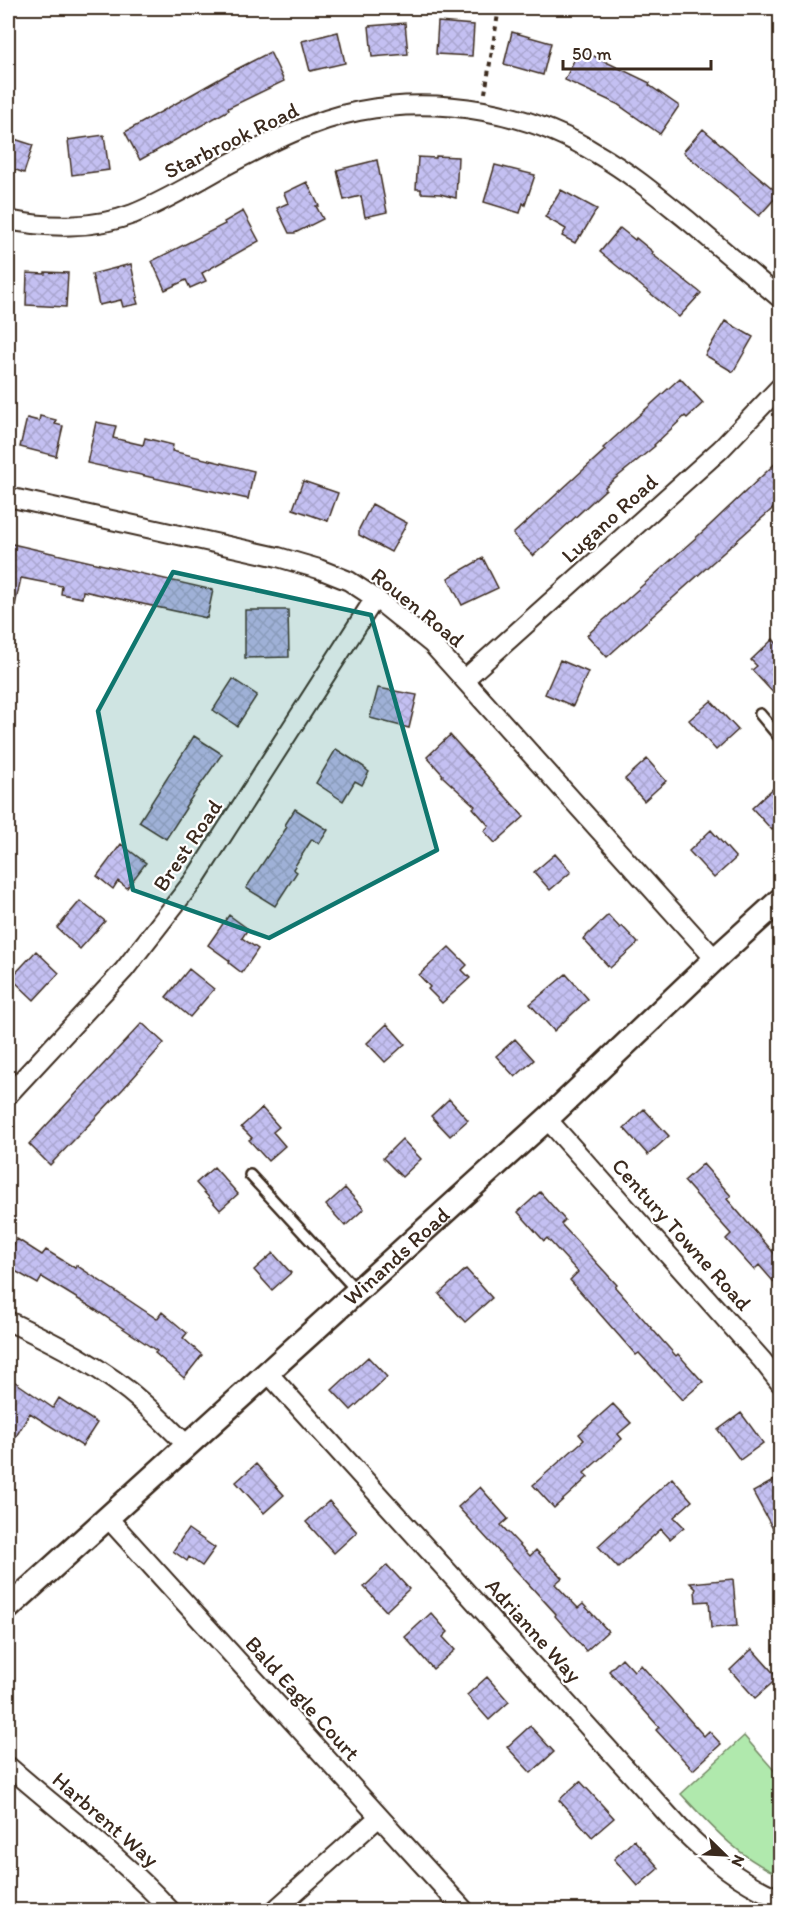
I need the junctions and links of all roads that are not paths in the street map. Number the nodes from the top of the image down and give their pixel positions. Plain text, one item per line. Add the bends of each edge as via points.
1 (8, 220) edge
2 (780, 298) edge
3 (780, 387) edge
4 (8, 497) edge
5 (375, 598) junction
6 (465, 679) junction
7 (760, 714) dead end
8 (780, 738) edge
9 (780, 900) edge
10 (715, 958) junction
11 (8, 1095) edge
12 (547, 1119) junction
13 (250, 1175) dead end
14 (357, 1291) junction
15 (8, 1321) edge
16 (268, 1373) junction
17 (780, 1383) edge
18 (187, 1445) junction
19 (107, 1517) junction
20 (8, 1608) edge
21 (8, 1766) edge
22 (379, 1816) junction
23 (780, 1899) edge
24 (170, 1911) edge
25 (275, 1911) edge
26 (464, 1911) edge

1 - 2 street, Starbrook Road via 47,225 106,222 164,200 261,147 311,126 358,111 441,105 482,110 530,123 598,154 640,182
3 - 6 street, Lugano Road via 721,449
4 - 5 street, Rouen Road via 278,557 349,581
5 - 6 street, Rouen Road via 432,644
5 - 11 street, Brest Road via 194,880 124,970
6 - 10 street, Rouen Road
7 - 8 lane
9 - 10 street, Winands Road
10 - 12 street, Winands Road
12 - 14 street, Winands Road
12 - 17 street, Century Towne Road
13 - 14 lane
14 - 16 street, Winands Road
15 - 18 street via 108,1376
16 - 18 street, Winands Road
16 - 23 street, Adrianne Way via 679,1827 707,1855
18 - 19 street, Winands Road
19 - 20 street, Winands Road
19 - 22 street, Bald Eagle Court
21 - 24 street, Harbrent Way via 106,1849
22 - 25 street
22 - 26 street, Bald Eagle Court

